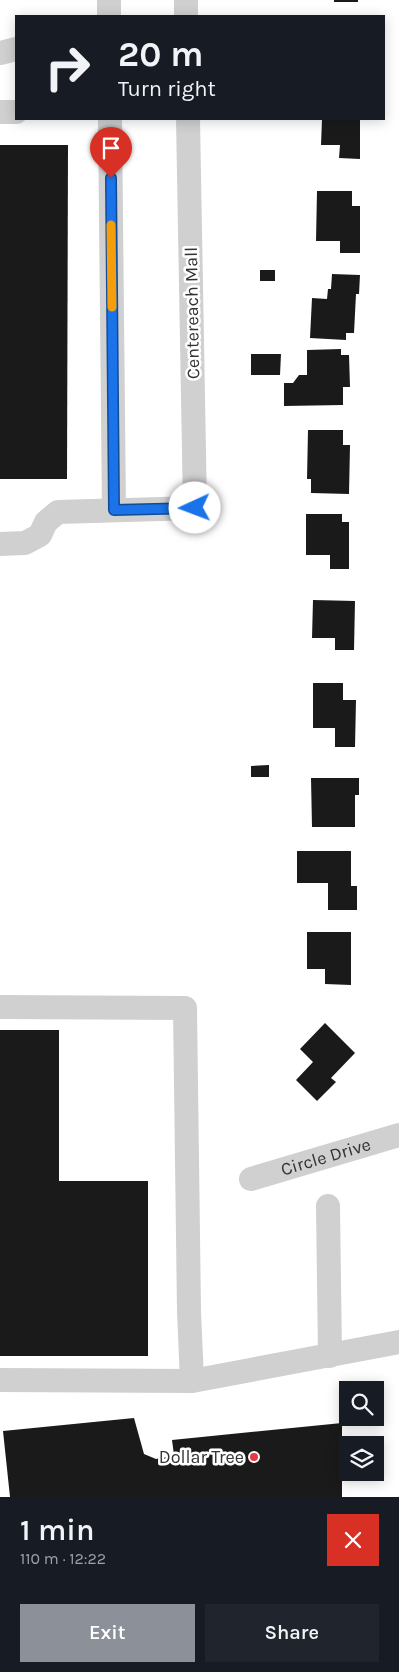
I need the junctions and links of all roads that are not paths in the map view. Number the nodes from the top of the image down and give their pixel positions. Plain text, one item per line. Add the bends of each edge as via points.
1 (109, 0) edge
2 (186, 0) edge
3 (109, 15) edge
4 (186, 15) edge
5 (15, 49) edge
6 (0, 54) edge
7 (0, 112) edge
8 (15, 112) edge
9 (110, 120) edge
10 (188, 120) edge
11 (114, 510) junction
12 (0, 544) edge
13 (0, 1008) edge
14 (399, 1135) edge
15 (251, 1178) dead end
16 (328, 1206) dead end
17 (399, 1342) edge
18 (330, 1356) junction
19 (0, 1380) edge
20 (192, 1381) junction

1 - 3 street
2 - 4 street
5 - 6 street
7 - 8 street
9 - 11 street
10 - 11 street, Centereach Mall via 195,508
11 - 12 street via 58,512 33,539 25,543
13 - 20 street via 185,1008
14 - 15 street, Circle Drive
16 - 18 street
17 - 18 street
18 - 20 street
19 - 20 street

